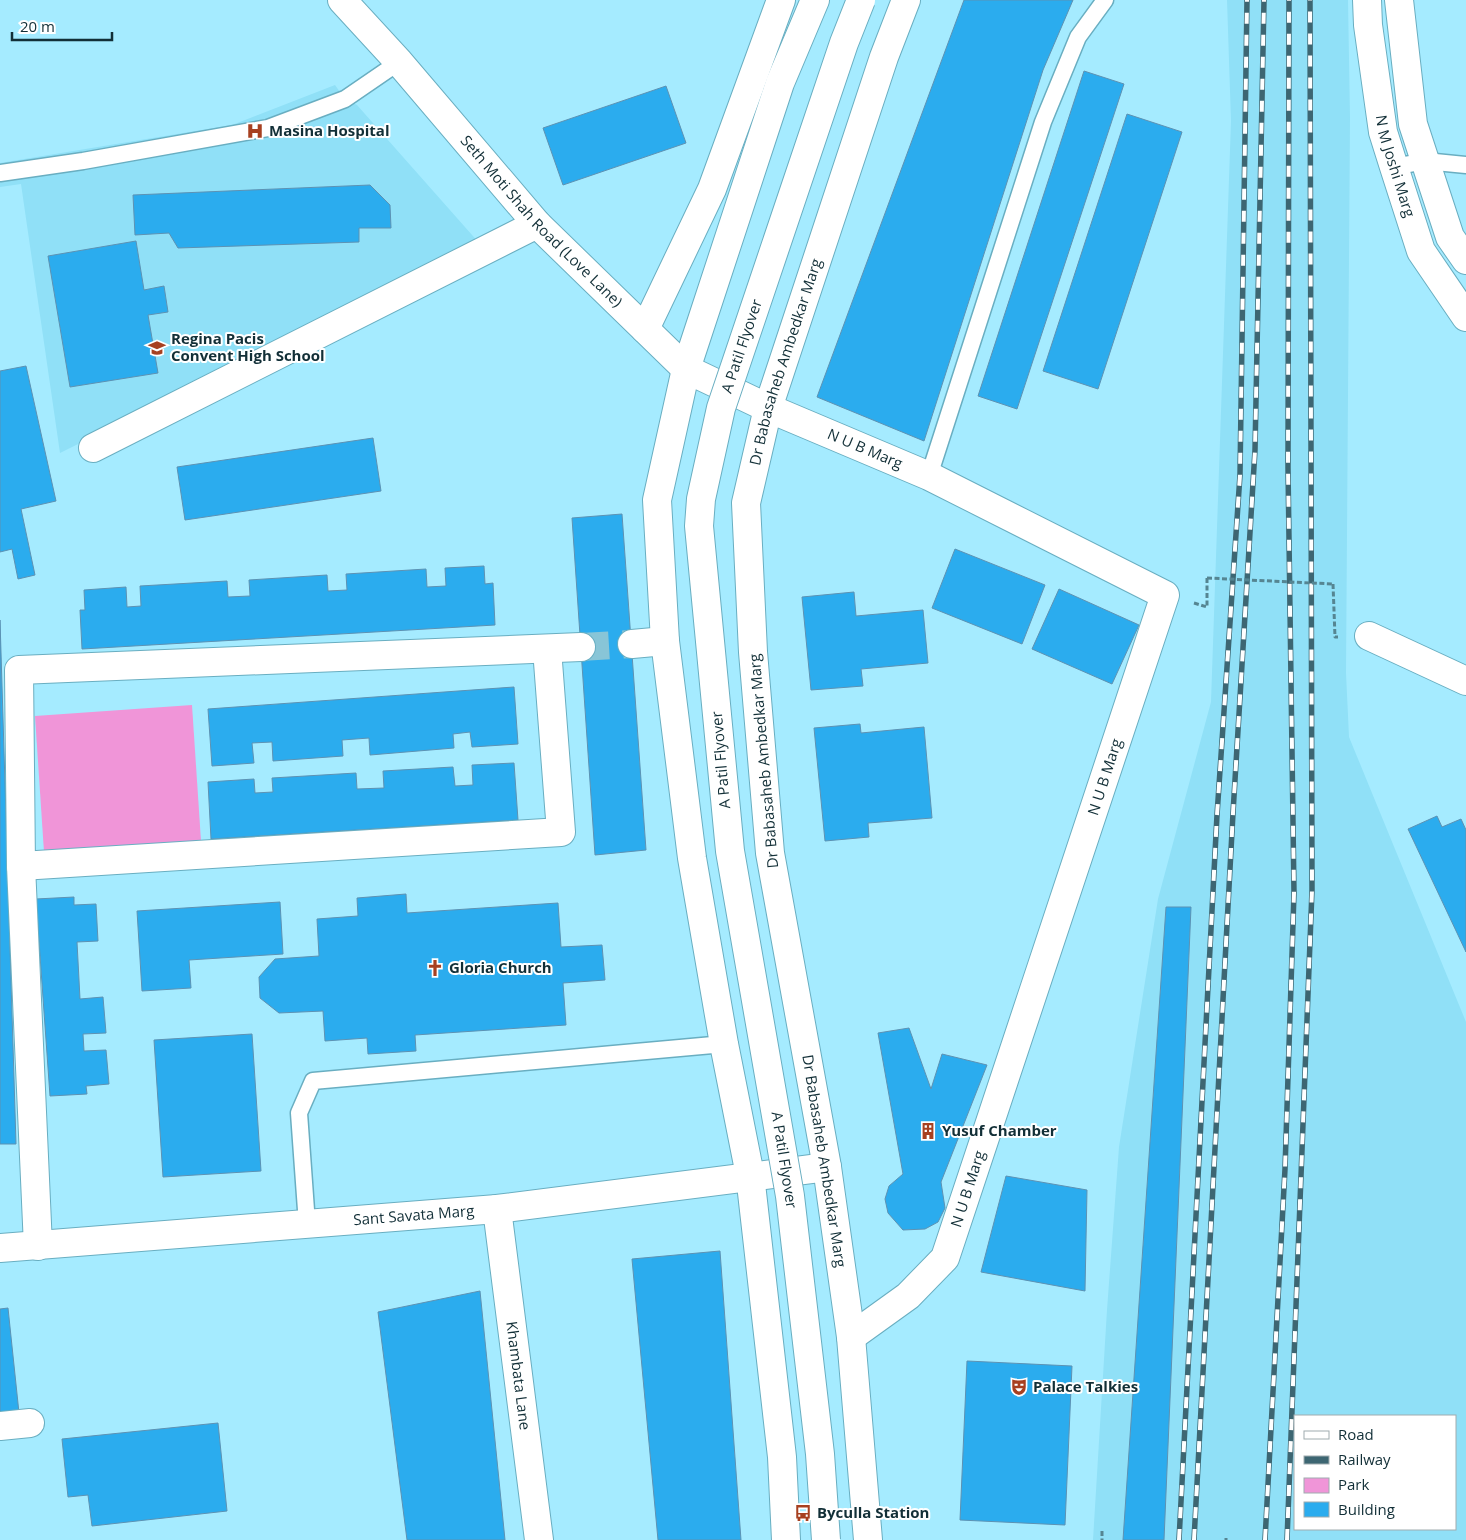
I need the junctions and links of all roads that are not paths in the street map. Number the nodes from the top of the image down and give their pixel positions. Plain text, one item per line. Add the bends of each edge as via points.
1 (342, 0) edge
2 (781, 0) edge
3 (815, 0) edge
4 (861, 0) edge
5 (906, 0) edge
6 (1105, 0) edge
7 (1367, 0) edge
8 (1399, 0) edge
9 (398, 62) junction
10 (1425, 161) junction
11 (1466, 165) edge
12 (1394, 167) junction
13 (0, 172) edge
14 (537, 224) junction
15 (1466, 260) edge
16 (1466, 317) edge
17 (645, 330) junction
18 (686, 369) junction
19 (768, 408) junction
20 (93, 448) dead end
21 (929, 476) junction
22 (1369, 636) dead end
23 (665, 641) junction
24 (632, 644) tunnel mouth
25 (581, 647) tunnel mouth
26 (547, 649) junction
27 (1466, 681) edge
28 (21, 866) junction
29 (724, 1044) junction
30 (827, 1167) junction
31 (750, 1175) junction
32 (497, 1209) junction
33 (307, 1224) junction
34 (38, 1246) junction
35 (0, 1248) edge
36 (851, 1337) junction
37 (30, 1423) dead end
38 (0, 1426) edge
39 (539, 1540) edge
40 (786, 1540) edge
41 (826, 1540) edge
42 (868, 1540) edge

1 - 9 main road, Seth Moti Shah Road (Love Lane)
2 - 17 main road via 712,189
3 - 18 main road via 780,83
4 - 41 main road, A Patil Flyover, bridge via 721,408 701,499 700,526 730,851 790,1196 820,1454
5 - 19 main road, Dr Babasaheb Ambedkar Marg via 884,57
6 - 21 lane via 1078,37 1043,122
7 - 12 main road, N M Joshi Marg via 1383,132
8 - 10 main road, N M Joshi Marg via 1413,124
9 - 13 lane via 345,99 268,128 83,161
9 - 14 main road, Seth Moti Shah Road (Love Lane)
10 - 11 lane
10 - 12 lane
10 - 15 main road, N M Joshi Marg via 1450,237
12 - 16 main road, N M Joshi Marg via 1421,251
14 - 17 main road, Seth Moti Shah Road (Love Lane)
14 - 20 main road
17 - 18 main road, Seth Moti Shah Road (Love Lane)
18 - 19 main road, Seth Moti Shah Road (Love Lane)
18 - 23 main road via 657,500
19 - 21 main road, N U B Marg
19 - 30 main road, Dr Babasaheb Ambedkar Marg via 746,503 753,652 770,852
21 - 36 main road, N U B Marg via 1165,595 945,1258 908,1296
22 - 27 main road
23 - 24 main road
23 - 29 main road via 692,858
25 - 26 main road
26 - 28 main road via 19,670
26 - 28 main road via 561,832
28 - 34 main road
29 - 31 main road
29 - 33 lane via 313,1082 299,1113
30 - 31 main road, Sant Savata Marg
30 - 36 main road, Dr Babasaheb Ambedkar Marg
31 - 32 main road, Sant Savata Marg
31 - 40 main road via 782,1457
32 - 33 main road, Sant Savata Marg
32 - 39 main road, Khambata Lane
33 - 34 main road, Sant Savata Marg
34 - 35 main road, Sant Savata Marg
36 - 42 main road, Dr Babasaheb Ambedkar Marg
37 - 38 main road

